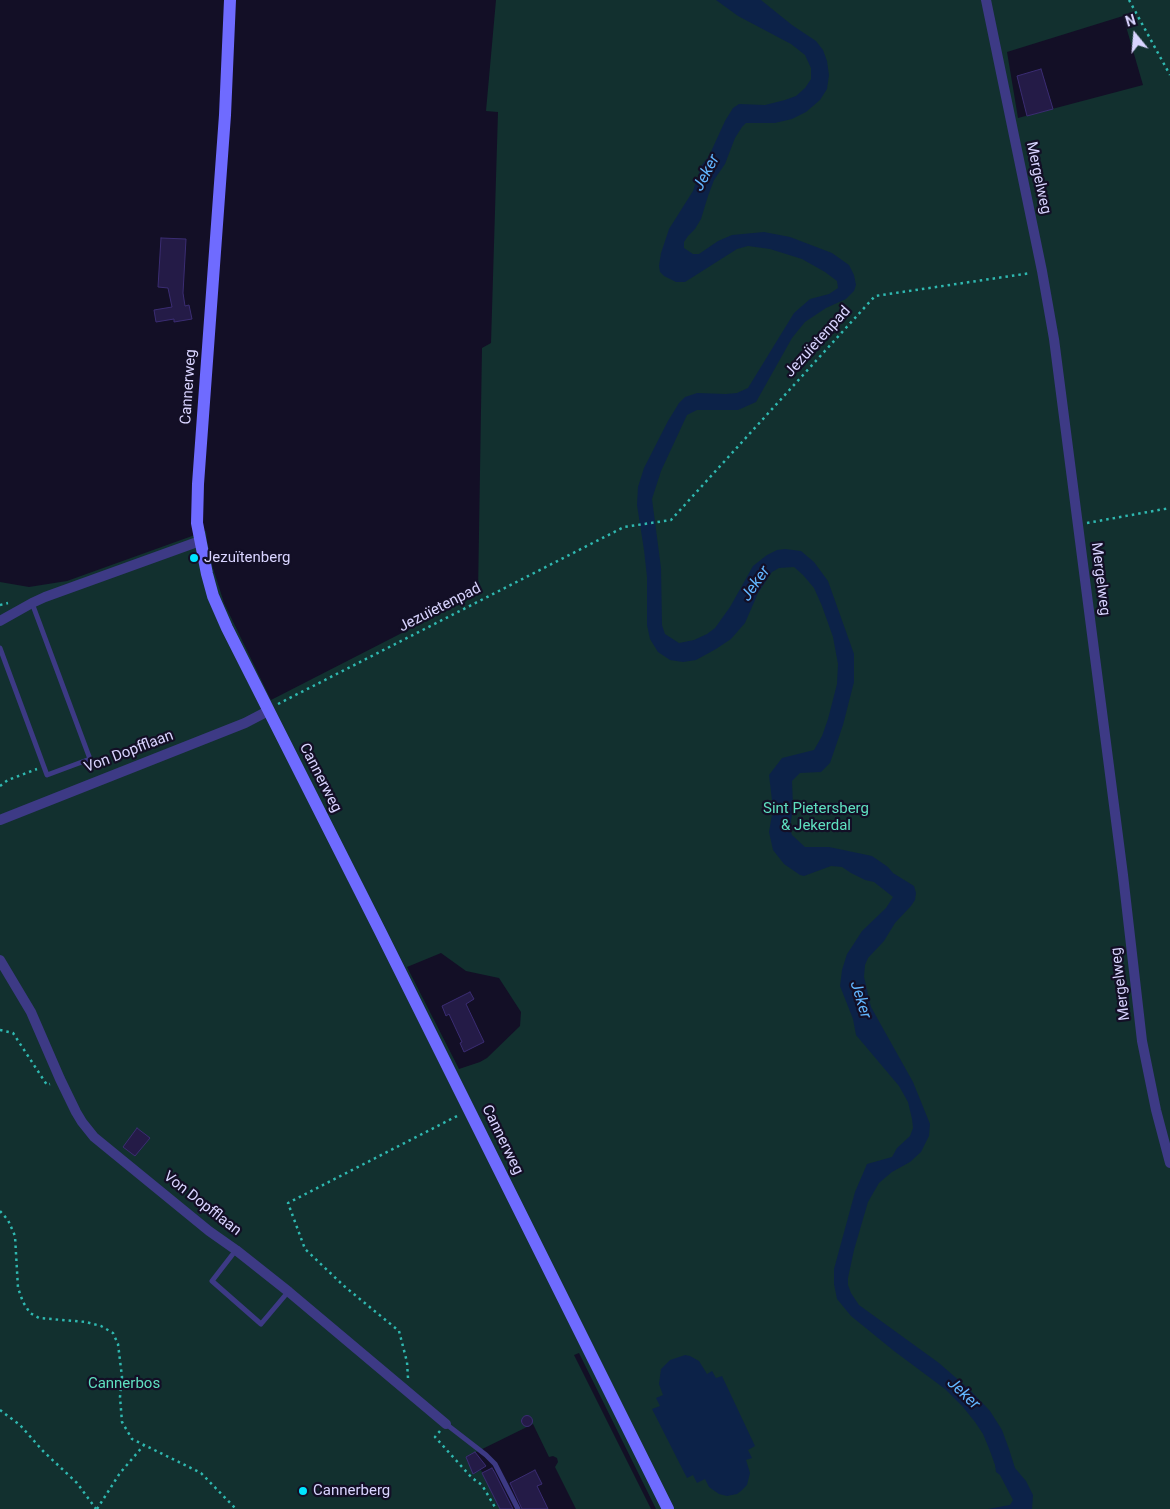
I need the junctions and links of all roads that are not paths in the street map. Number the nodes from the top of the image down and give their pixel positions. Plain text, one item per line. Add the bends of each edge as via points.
1 (230, 0) edge
2 (986, 0) edge
3 (200, 541) junction
4 (32, 603) junction
5 (0, 621) edge
6 (0, 648) edge
7 (268, 711) junction
8 (0, 820) edge
9 (0, 960) edge
10 (1170, 1163) edge
11 (236, 1250) junction
12 (289, 1292) junction
13 (446, 1424) joint
14 (518, 1509) edge
15 (668, 1509) edge

1 - 3 main road, Cannerweg via 226,115 198,484
2 - 10 street, Mergelweg via 1054,340 1142,1041
3 - 4 street
3 - 7 main road, Cannerweg via 216,603
4 - 5 street
4 - 6 lane via 90,759 47,775
7 - 8 street, Von Dopfflaan
7 - 15 main road, Cannerweg
9 - 11 street, Von Dopfflaan via 31,1012 82,1122 94,1137
11 - 12 street, Von Dopfflaan
11 - 12 lane via 212,1281 260,1324
12 - 13 street, Von Dopfflaan
13 - 14 lane via 495,1464

